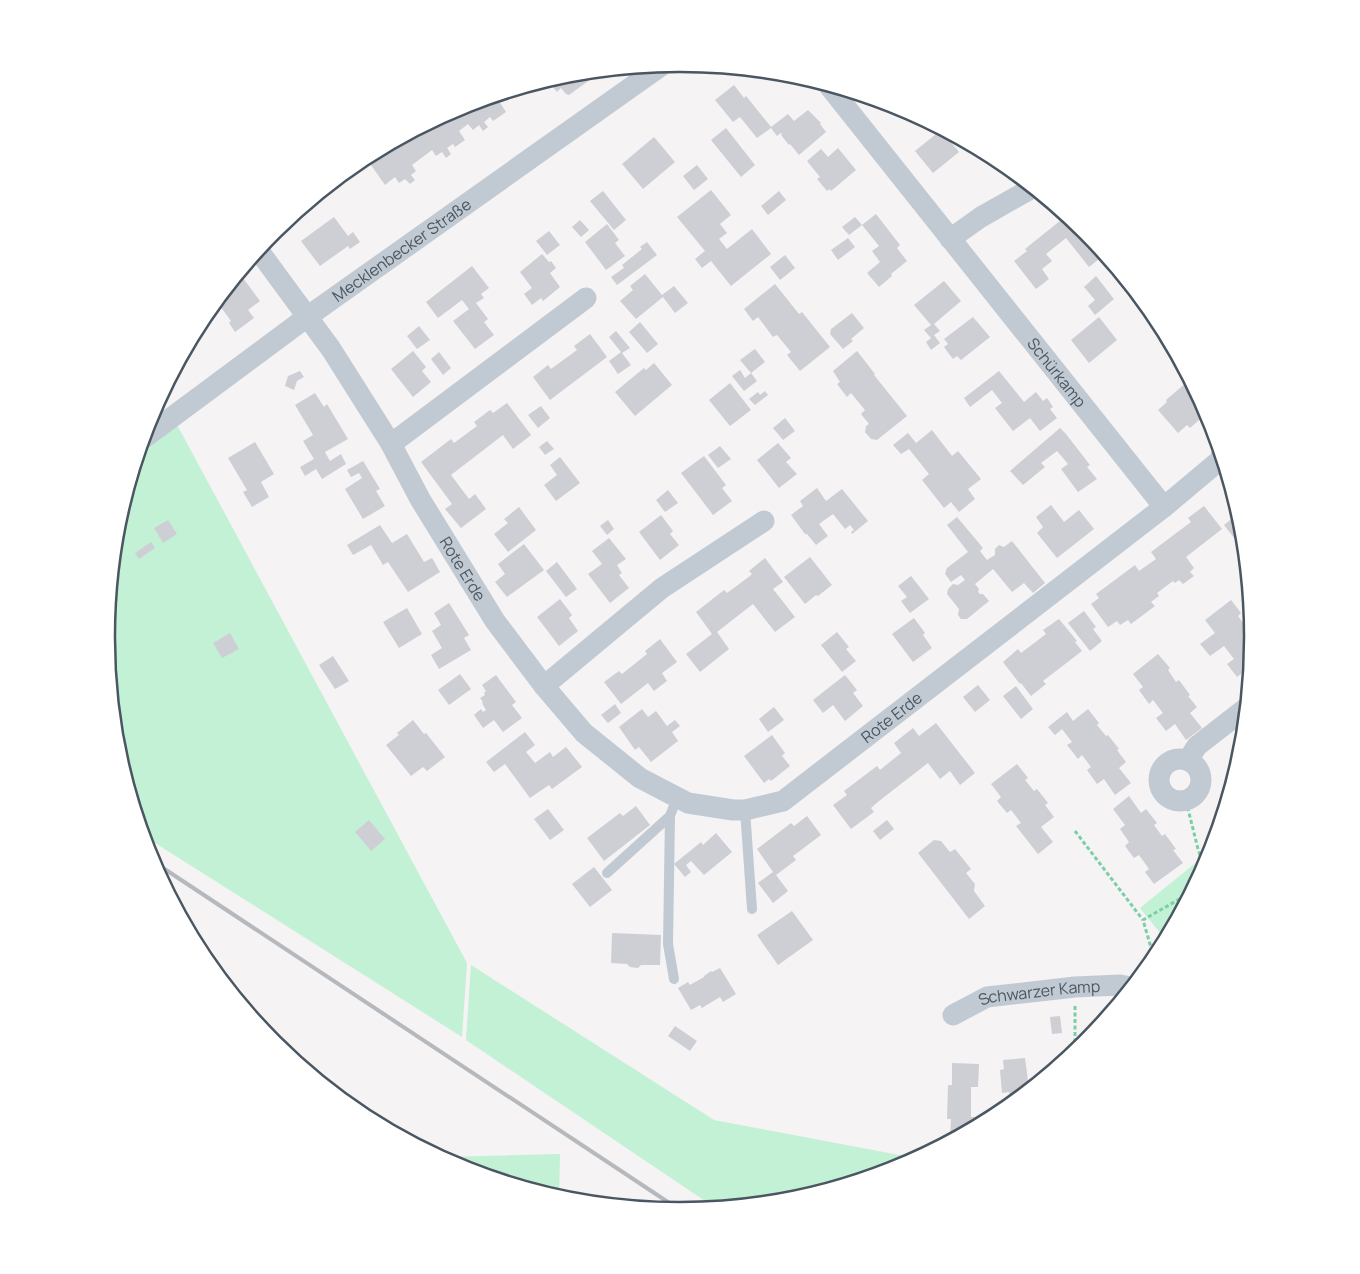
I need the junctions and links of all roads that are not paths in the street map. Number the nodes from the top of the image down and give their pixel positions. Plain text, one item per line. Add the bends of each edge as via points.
1 (634, 75) edge
2 (836, 95) edge
3 (1026, 191) edge
4 (950, 239) junction
5 (263, 257) edge
6 (586, 298) dead end
7 (307, 317) junction
8 (155, 430) edge
9 (391, 444) junction
10 (1217, 463) edge
11 (1164, 507) junction
12 (764, 521) dead end
13 (544, 686) junction
14 (1240, 713) edge
15 (1188, 760) junction
16 (674, 807) junction
17 (745, 810) junction
18 (607, 873) dead end
19 (752, 909) dead end
20 (674, 979) dead end
21 (1123, 986) edge
22 (953, 1015) dead end

1 - 7 street, Mecklenbecker Straße
2 - 4 street, Schürkamp
3 - 4 street
4 - 11 street, Schürkamp
5 - 7 street, Rote Erde
6 - 9 street
7 - 8 street, Mecklenbecker Straße
7 - 9 street, Rote Erde
9 - 13 street, Rote Erde via 420,498 495,620
10 - 11 street, Rote Erde
11 - 17 street, Rote Erde via 783,801
12 - 13 street via 662,588
13 - 16 street, Rote Erde via 584,734
14 - 15 street via 1196,746
15 - 15 street via 1177,759 1160,772 1162,792 1172,800 1193,798 1202,785 1199,770
16 - 17 street, Rote Erde via 688,803
16 - 18 lane
16 - 20 lane via 668,944
17 - 19 lane
21 - 22 street, Schwarzer Kamp via 1075,987 987,997

